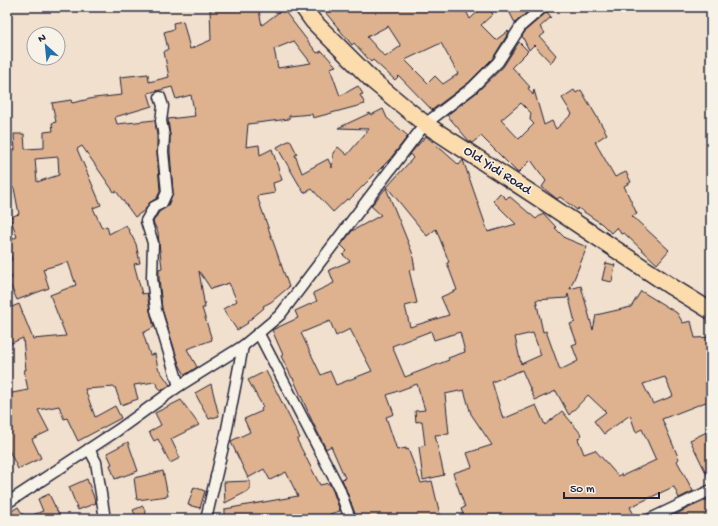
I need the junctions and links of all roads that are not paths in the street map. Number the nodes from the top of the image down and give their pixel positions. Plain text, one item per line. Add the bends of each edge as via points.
1 (303, 7) edge
2 (543, 7) edge
3 (160, 97) dead end
4 (425, 124) junction
5 (711, 311) edge
6 (259, 334) junction
7 (243, 346) junction
8 (179, 386) junction
9 (89, 449) junction
10 (711, 490) edge
11 (7, 504) edge
12 (105, 519) edge
13 (206, 519) edge
14 (350, 519) edge
15 (650, 519) edge

1 - 4 main road, Old Yidi Road via 313,21 373,81
2 - 4 street via 521,26 498,62 477,83
3 - 8 street via 163,106 161,121 167,192 162,203 154,207 146,221 152,243 152,278 158,319
4 - 5 main road, Old Yidi Road
4 - 6 street via 280,314
6 - 7 street
6 - 14 street via 340,488
7 - 8 street
7 - 13 street
8 - 9 street
9 - 11 street
9 - 12 street via 96,462
10 - 15 street

